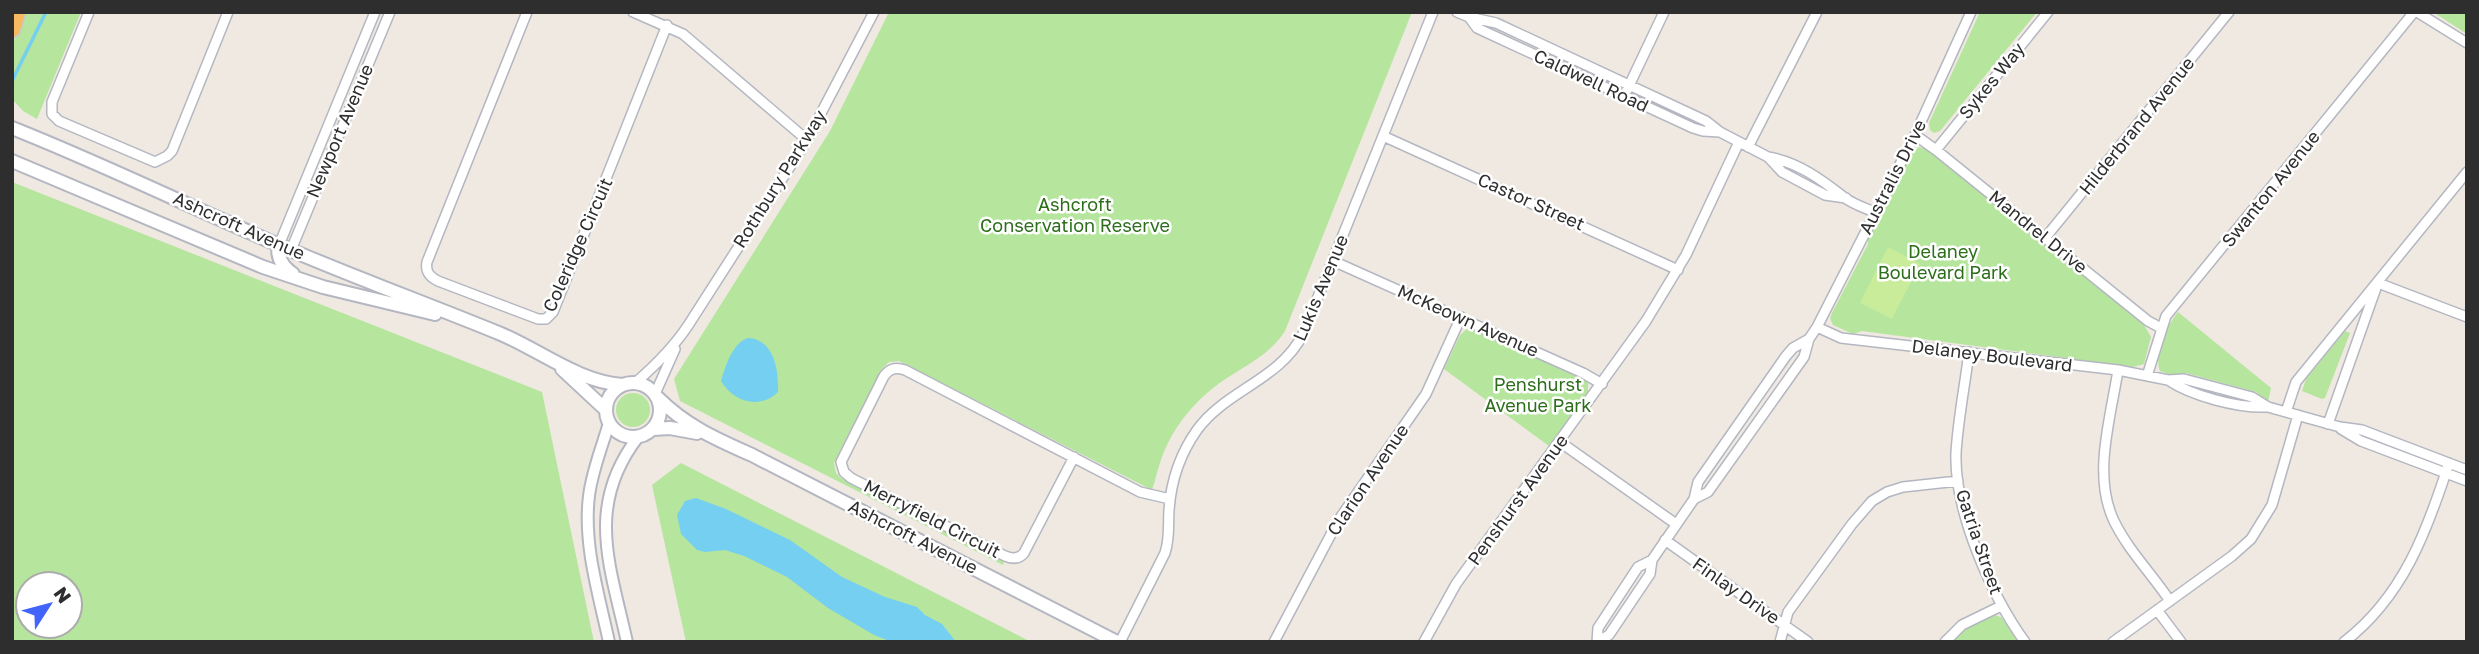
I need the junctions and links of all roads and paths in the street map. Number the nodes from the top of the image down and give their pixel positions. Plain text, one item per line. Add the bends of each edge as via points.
1 (17, 12) edge
2 (89, 12) edge
3 (228, 12) edge
4 (375, 12) edge
5 (390, 12) edge
6 (527, 12) edge
7 (634, 12) edge
8 (1433, 12) edge
9 (1457, 12) edge
10 (1664, 12) edge
11 (1817, 12) edge
12 (1971, 12) edge
13 (2048, 12) edge
14 (2229, 12) edge
15 (2415, 12) edge
16 (871, 14) edge
17 (1469, 17) junction
18 (667, 25) junction
19 (12, 29) edge
20 (2467, 43) edge
21 (1630, 85) junction
22 (1625, 96) junction
23 (12, 128) edge
24 (1720, 132) junction
25 (1915, 135) junction
26 (1383, 136) junction
27 (807, 140) junction
28 (1739, 142) junction
29 (1748, 147) junction
30 (1936, 150) junction
31 (12, 161) edge
32 (2467, 172) edge
33 (1874, 212) junction
34 (2045, 239) junction
35 (285, 248) junction
36 (1333, 261) junction
37 (1678, 270) junction
38 (301, 280) junction
39 (2378, 283) junction
40 (1461, 317) junction
41 (2467, 317) edge
42 (2347, 319) junction
43 (466, 321) junction
44 (1817, 327) junction
45 (2362, 327) junction
46 (2161, 328) junction
47 (1809, 339) junction
48 (678, 341) junction
49 (1969, 352) junction
50 (550, 358) junction
51 (2118, 370) junction
52 (2147, 376) junction
53 (629, 384) junction
54 (1602, 384) junction
55 (656, 396) junction
56 (606, 409) junction
57 (2286, 412) junction
58 (2298, 415) junction
59 (609, 423) junction
60 (2328, 424) junction
61 (2340, 428) junction
62 (653, 429) junction
63 (708, 435) junction
64 (638, 437) junction
65 (1560, 442) junction
66 (1074, 457) junction
67 (2449, 463) junction
68 (2467, 470) edge
69 (2446, 474) junction
70 (1958, 481) junction
71 (2467, 481) edge
72 (1170, 499) junction
73 (1694, 499) junction
74 (1676, 524) junction
75 (1665, 540) junction
76 (2170, 601) junction
77 (2001, 606) junction
78 (2157, 610) junction
79 (1786, 625) junction
80 (609, 642) edge
81 (626, 642) edge
82 (1118, 642) edge
83 (1274, 642) edge
84 (1424, 642) edge
85 (1597, 642) edge
86 (1780, 642) edge
87 (1808, 642) edge
88 (1945, 642) edge
89 (2025, 642) edge
90 (2113, 642) edge
91 (2181, 642) edge
92 (2344, 642) edge

1 - 19 highway
2 - 3 street via 52,102 52,114 155,162 172,151
4 - 35 street, Newport Avenue
5 - 35 street, Newport Avenue
6 - 18 street, Coleridge Circuit via 426,269 438,281 538,319 553,312
7 - 18 street
8 - 26 street, Lukis Avenue
9 - 17 street, Caldwell Road
10 - 21 street
11 - 29 street
12 - 25 street, Australis Drive
13 - 30 street, Sykes Way
14 - 34 street, Hilderbrand Avenue
15 - 20 street
15 - 46 street, Swanton Avenue via 2166,316
16 - 27 street, Rothbury Parkway
17 - 21 street, Caldwell Road via 1496,23
17 - 22 street, Caldwell Road via 1477,27
18 - 27 street
21 - 22 street
21 - 24 street, Caldwell Road
22 - 24 street, Caldwell Road via 1693,128
23 - 35 main road, Ashcroft Avenue
24 - 28 street, Caldwell Road
25 - 30 street, Mandrel Drive
25 - 33 street, Australis Drive
26 - 36 street, Lukis Avenue
26 - 37 street, Castor Street
27 - 48 street, Rothbury Parkway
28 - 29 street, Caldwell Road
28 - 37 street, Penshurst Avenue
29 - 33 street, Caldwell Road via 1815,189
30 - 34 street, Mandrel Drive
31 - 38 main road, Ashcroft Avenue
32 - 39 street
33 - 44 street, Australis Drive
34 - 46 street, Mandrel Drive
35 - 38 main road via 278,253 282,265
35 - 43 main road, Ashcroft Avenue
36 - 40 street, McKeown Avenue
36 - 72 street, Lukis Avenue via 1299,342 1273,371 1225,401 1205,420 1183,453
37 - 54 street, Penshurst Avenue
38 - 43 main road, Ashcroft Avenue
39 - 41 street
39 - 42 street
39 - 45 street
40 - 54 street, McKeown Avenue
40 - 83 street, Clarion Avenue via 1426,394 1338,521
42 - 45 street
42 - 57 street via 2296,382
43 - 50 main road, Ashcroft Avenue
44 - 47 street, Australis Drive
44 - 49 street, Delaney Boulevard via 1841,338
45 - 60 street
46 - 52 street, Swanton Avenue
47 - 73 street, Australis Drive via 1804,356 1732,459 1708,492
47 - 73 street, Australis Drive via 1786,356 1698,482
48 - 53 street, Rothbury Parkway via 659,363
48 - 55 street, Rothbury Parkway
49 - 51 street, Delaney Boulevard
49 - 70 street, Gatria Street via 1956,453
50 - 53 main road, Ashcroft Avenue via 597,381
50 - 56 main road, Ashcroft Avenue
51 - 52 street, Delaney Boulevard
51 - 76 street via 2104,461 2105,490 2113,519
52 - 57 street, Delaney Boulevard via 2249,408
53 - 55 main road via 646,386
53 - 56 main road via 612,392
54 - 65 street, Penshurst Avenue
55 - 62 main road via 660,414
55 - 63 main road, Ashcroft Avenue via 676,416
56 - 59 main road
57 - 58 street, Delaney Boulevard
58 - 60 street, Delaney Boulevard
58 - 76 street via 2272,505 2259,529 2232,556
59 - 64 main road via 621,435
59 - 80 street via 593,476 588,514
60 - 61 street, Delaney Boulevard
61 - 67 street, Delaney Boulevard via 2362,430
61 - 69 street, Delaney Boulevard via 2361,441
62 - 63 main road, Ashcroft Avenue
62 - 64 main road
63 - 82 main road, Ashcroft Avenue
64 - 81 street via 618,466 606,506 608,554
65 - 74 street
65 - 84 street, Penshurst Avenue via 1456,584
66 - 66 street, Merryfield Circuit via 897,368 884,376 841,462 851,478 1012,558 1026,550
66 - 72 street, Merryfield Circuit via 1140,492
67 - 68 street, Delaney Boulevard
67 - 69 street
69 - 71 street, Delaney Boulevard
69 - 92 street via 2406,572 2380,609
70 - 77 street, Gatria Street via 1968,522
70 - 79 street via 1903,487 1872,501 1788,612
72 - 82 street, Lukis Avenue via 1167,547
73 - 74 street, Australis Drive
74 - 75 street, Australis Drive
75 - 79 street, Finlay Drive
75 - 85 street, Australis Drive via 1652,560 1650,574 1609,635
76 - 78 street
77 - 88 street via 1962,625
77 - 89 street, Gatria Street
78 - 90 street
78 - 91 street
79 - 86 street
79 - 87 street, Finlay Drive

